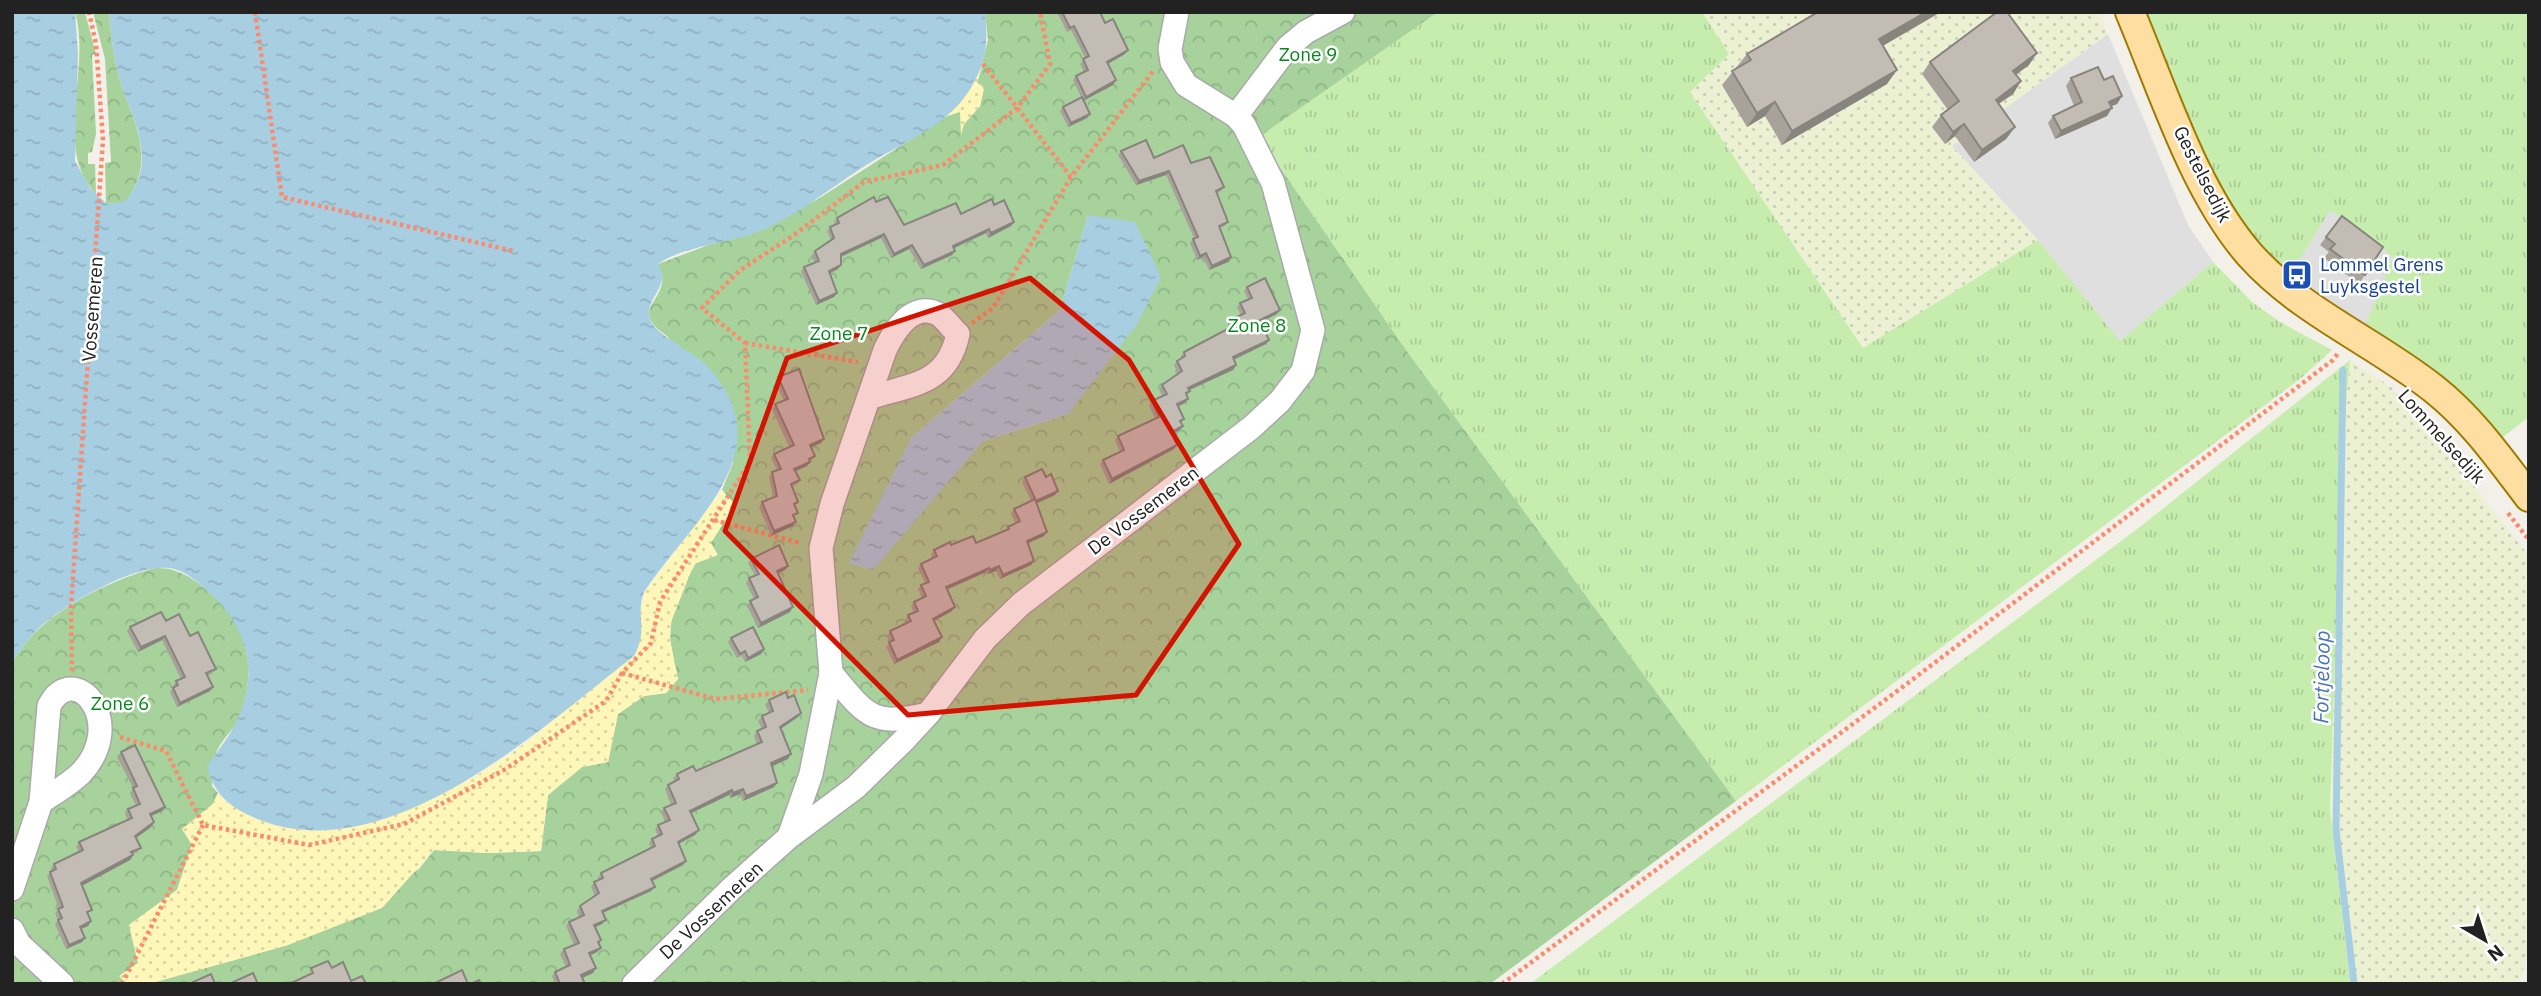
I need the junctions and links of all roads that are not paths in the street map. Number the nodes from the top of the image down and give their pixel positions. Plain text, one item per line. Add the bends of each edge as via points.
1 (1177, 12) edge
2 (1343, 12) edge
3 (2130, 12) edge
4 (1236, 116) junction
5 (2347, 346) joint
6 (869, 398) junction
7 (2517, 504) edge
8 (831, 680) junction
9 (928, 715) junction
10 (41, 802) junction
11 (789, 837) junction
12 (12, 889) edge
13 (12, 930) edge
14 (62, 984) edge
15 (634, 984) edge

1 - 4 lane, De Vossemeren via 1170,49 1177,74 1186,85
2 - 4 lane via 1288,47
3 - 5 main road, Gestelsedijk via 2187,146 2225,220 2265,270
4 - 9 lane, De Vossemeren via 1273,183 1313,330 1303,371 1280,401 1252,426 1021,604 985,639
5 - 7 main road, Lommelsedijk via 2436,390 2482,436
6 - 6 lane, De Vossemeren via 929,379 946,368 958,334 938,314 921,311 909,316 893,332
6 - 8 lane, De Vossemeren via 821,548
8 - 9 lane via 878,719
8 - 11 lane, De Vossemeren via 811,774
9 - 11 lane, De Vossemeren via 856,787
10 - 10 lane via 81,773 93,753 99,711 95,701 72,691 54,696 49,706
10 - 12 lane
11 - 15 lane, De Vossemeren
13 - 14 lane via 19,944

